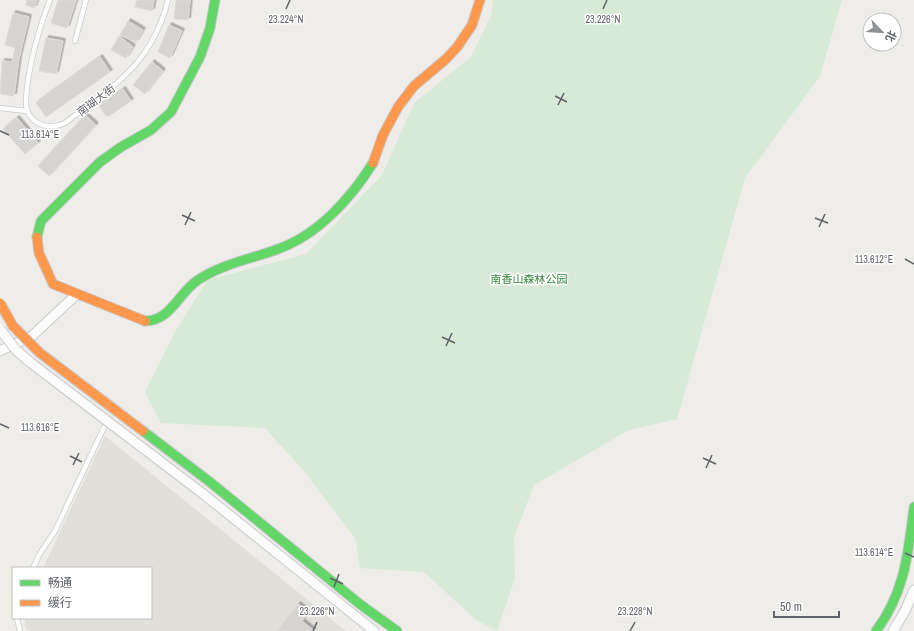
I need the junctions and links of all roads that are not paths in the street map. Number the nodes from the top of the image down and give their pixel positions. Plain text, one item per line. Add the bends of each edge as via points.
1 (50, 0) edge
2 (86, 0) edge
3 (168, 0) edge
4 (215, 0) edge
5 (480, 0) edge
6 (75, 41) dead end
7 (0, 108) edge
8 (27, 111) junction
9 (77, 294) junction
10 (0, 303) edge
11 (0, 329) edge
12 (0, 351) edge
13 (107, 421) junction
14 (914, 507) edge
15 (33, 567) edge
16 (914, 590) edge
17 (17, 619) edge
18 (20, 631) edge
19 (374, 631) edge
20 (397, 631) edge
21 (876, 631) edge
22 (893, 631) edge

1 - 8 lane via 32,58
2 - 6 lane
3 - 8 lane, 南瑚大街 via 154,40 129,73 113,87 57,127 39,124
4 - 9 street via 210,28 200,57 171,112 151,130 100,162 41,221 36,232 36,245 53,284
5 - 9 street via 471,26 460,44 445,60 427,72 395,113 383,136 375,160 352,191 308,234 282,247 216,268 197,280 180,295 168,314 157,320 144,321
7 - 8 lane
9 - 12 street via 32,336
10 - 20 street, bridge via 13,326 40,353 210,482 360,605
11 - 13 street, bridge via 16,350 31,363
13 - 15 lane via 55,531
13 - 19 street, bridge via 202,492
14 - 21 street via 902,586 894,606
16 - 22 street via 905,612
17 - 18 lane

